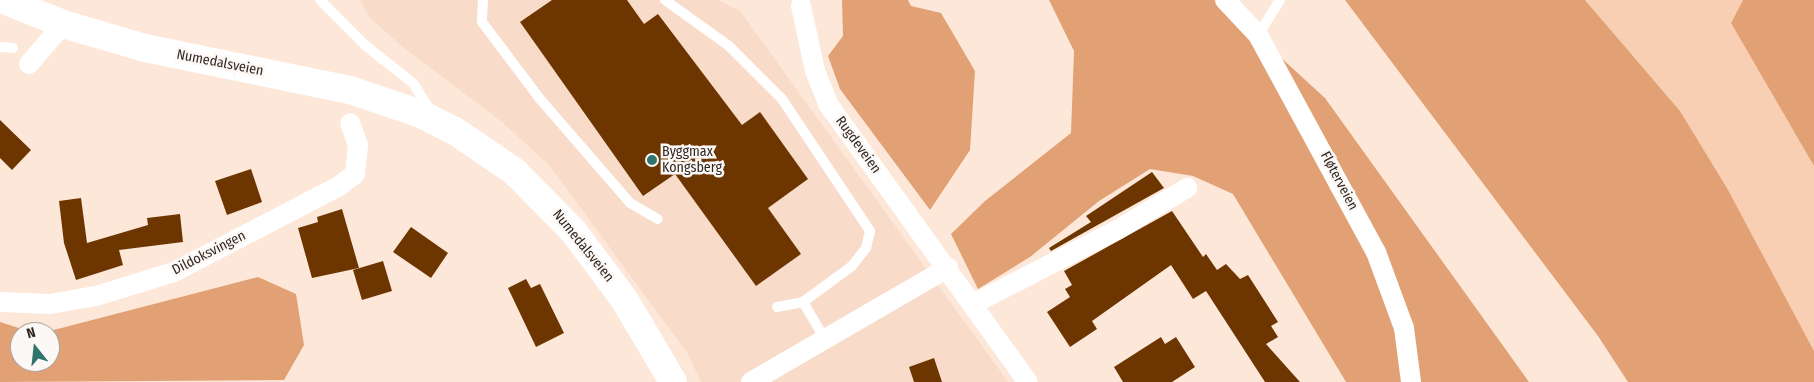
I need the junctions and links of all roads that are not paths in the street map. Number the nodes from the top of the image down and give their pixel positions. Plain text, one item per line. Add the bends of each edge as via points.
1 (4, 0) edge
2 (320, 0) edge
3 (483, 0) edge
4 (665, 0) edge
5 (1225, 0) edge
6 (1280, 0) edge
7 (800, 3) edge
8 (64, 24) junction
9 (1258, 35) junction
10 (0, 47) edge
11 (12, 48) dead end
12 (29, 64) dead end
13 (437, 122) junction
14 (350, 123) dead end
15 (1187, 188) dead end
16 (658, 219) dead end
17 (948, 268) junction
18 (0, 302) edge
19 (803, 302) junction
20 (973, 304) junction
21 (777, 307) dead end
22 (826, 339) junction
23 (673, 382) edge
24 (751, 382) edge
25 (1028, 382) edge
26 (1411, 382) edge

1 - 8 main road, Numedalsveien
2 - 13 lane, Numedalsveien via 366,46 413,83
3 - 16 lane via 482,22 540,99 630,203
4 - 19 lane via 729,46 782,100 854,202 870,231 866,248 852,266
5 - 9 street, Fløterveien
6 - 9 lane
7 - 17 street, Rugdeveien via 816,71 828,104
8 - 12 street
8 - 13 main road, Numedalsveien via 145,48 350,90
9 - 26 street, Fløterveien via 1376,252 1404,328
10 - 11 lane
13 - 23 main road, Numedalsveien via 488,151 545,200 600,264
14 - 18 street, Dildoksvingen via 358,145 354,174 339,186 174,272 96,296 50,304
15 - 20 street via 1117,230
17 - 20 street, Rugdeveien
17 - 22 street
19 - 21 lane
19 - 22 lane
20 - 25 street, Rugdeveien
22 - 24 street

